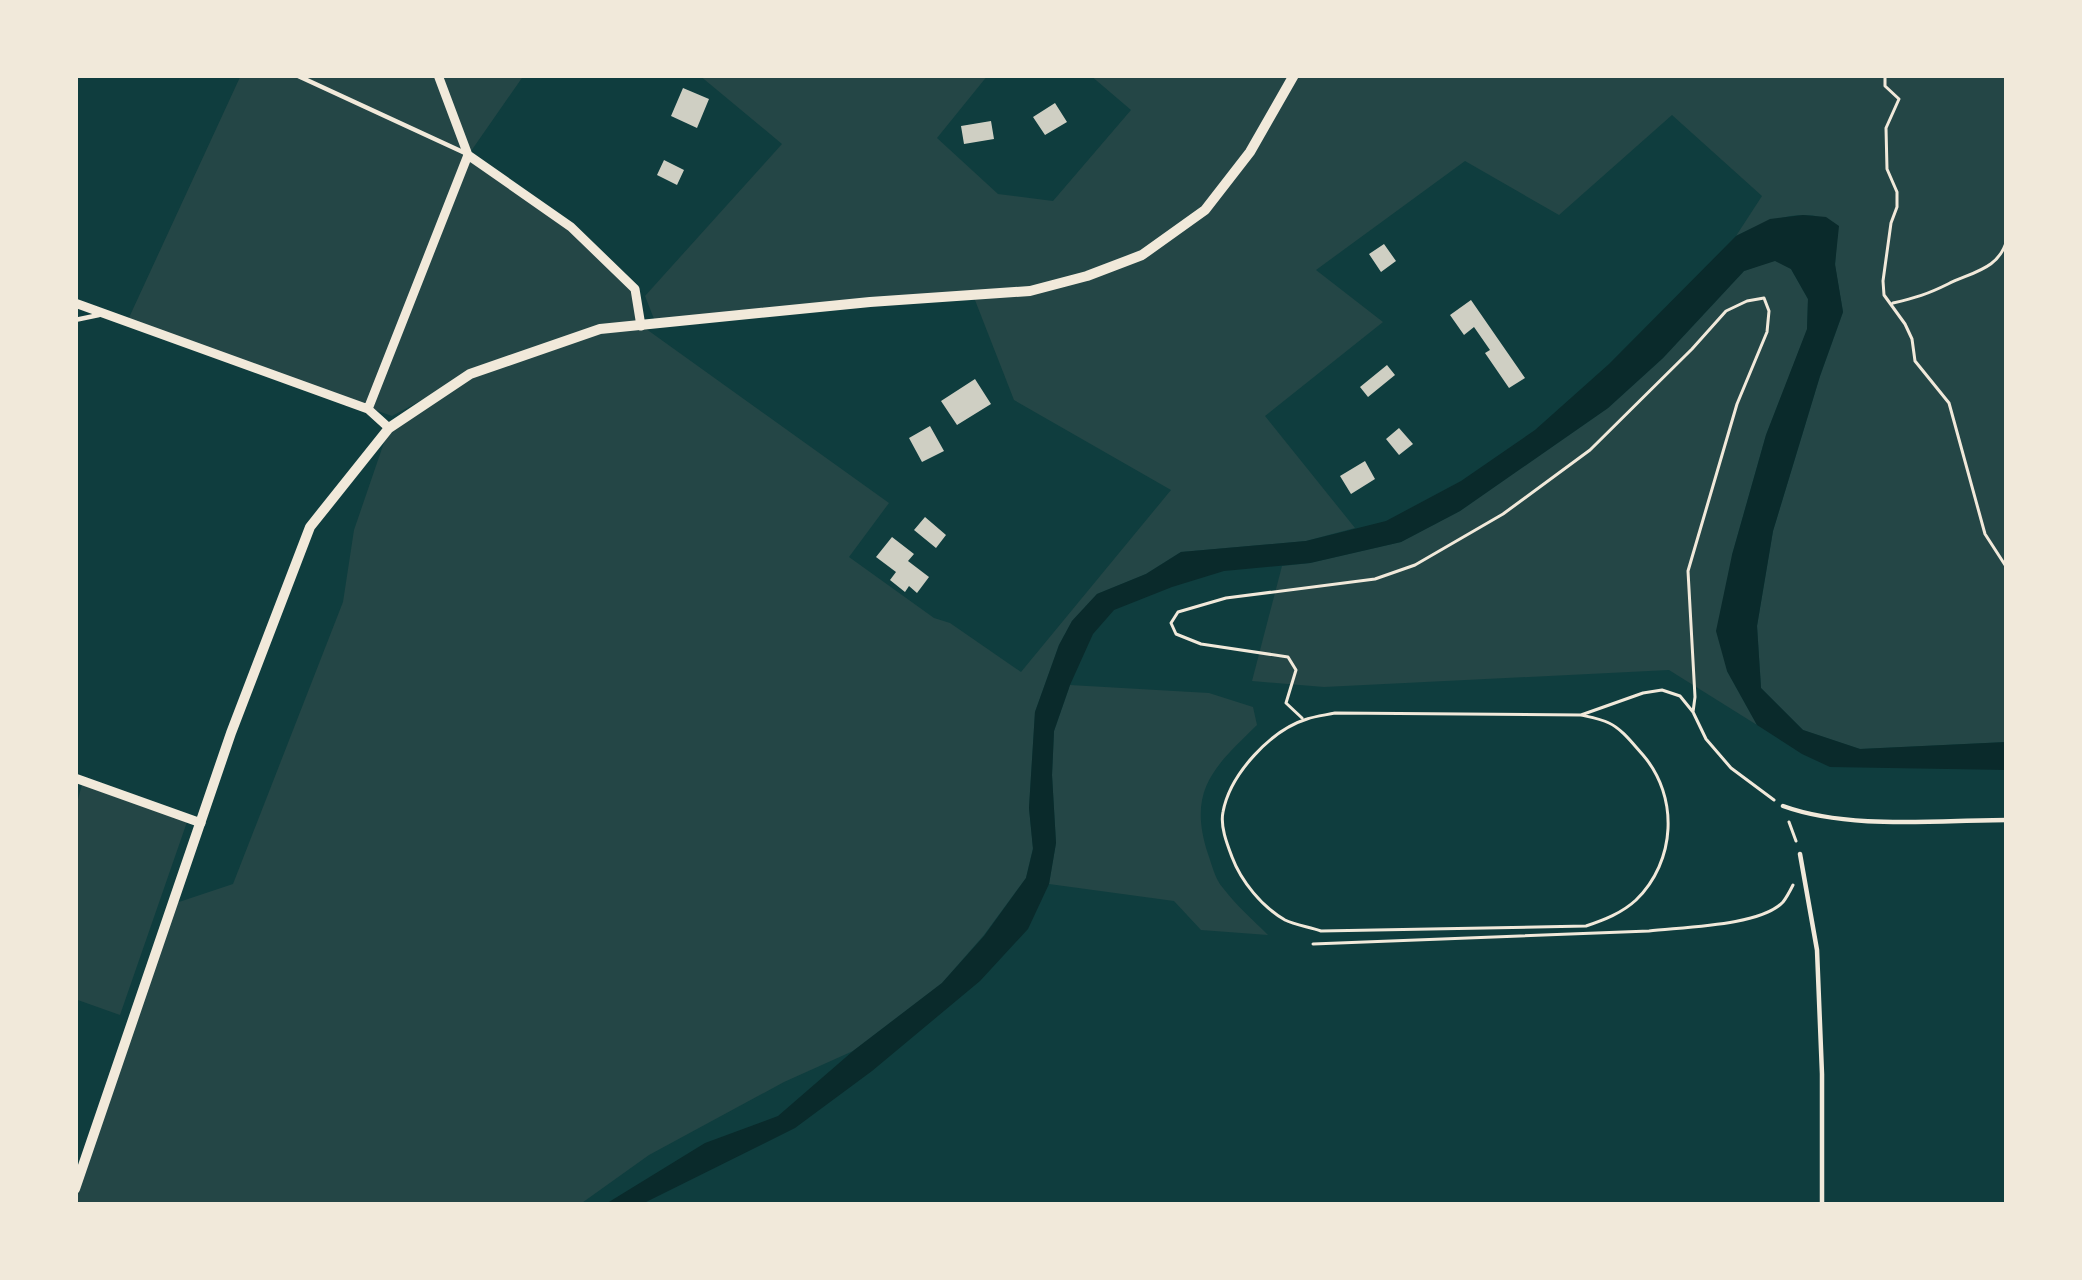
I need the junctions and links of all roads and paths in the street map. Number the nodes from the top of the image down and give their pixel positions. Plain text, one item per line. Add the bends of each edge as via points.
1 (296, 75) edge
2 (438, 75) edge
3 (1294, 75) edge
4 (1885, 75) edge
5 (468, 155) junction
6 (2007, 238) edge
7 (75, 303) edge
8 (1891, 304) junction
9 (104, 314) junction
10 (75, 320) edge
11 (641, 326) junction
12 (368, 409) junction
13 (389, 428) junction
14 (2007, 568) edge
15 (1693, 712) junction
16 (1581, 715) junction
17 (1303, 719) junction
18 (75, 778) edge
19 (1783, 806) junction
20 (2007, 820) edge
21 (201, 824) junction
22 (1800, 854) junction
23 (1313, 944) dead end
24 (75, 1189) edge
25 (1822, 1205) edge

1 - 5 lane
2 - 5 street
3 - 11 street via 1205,210 1142,255 1030,291
4 - 8 path via 1899,99 1886,128 1897,192 1883,281
5 - 11 street via 571,226 635,289
5 - 12 street
6 - 8 path via 2004,252 1976,274
7 - 9 street
8 - 14 path via 1915,361 1949,403 1985,534
9 - 10 lane
9 - 12 street
11 - 13 street via 600,329 470,374
12 - 13 street
13 - 21 street via 310,527
15 - 16 path via 1680,696 1661,691
15 - 17 path via 1688,571 1767,332 1764,298 1726,311 1590,450 1415,565 1178,612 1171,622 1176,634 1288,657 1296,670 1286,703
15 - 19 path via 1731,768
16 - 17 path
16 - 17 path via 1627,737 1666,794 1669,837 1637,899 1586,926 1343,931 1285,920 1237,871 1226,841 1222,814 1246,762
18 - 21 street
19 - 20 lane via 1824,817
19 - 22 path
21 - 24 street
22 - 23 path via 1782,904 1758,917 1649,931
22 - 25 lane via 1816,950

